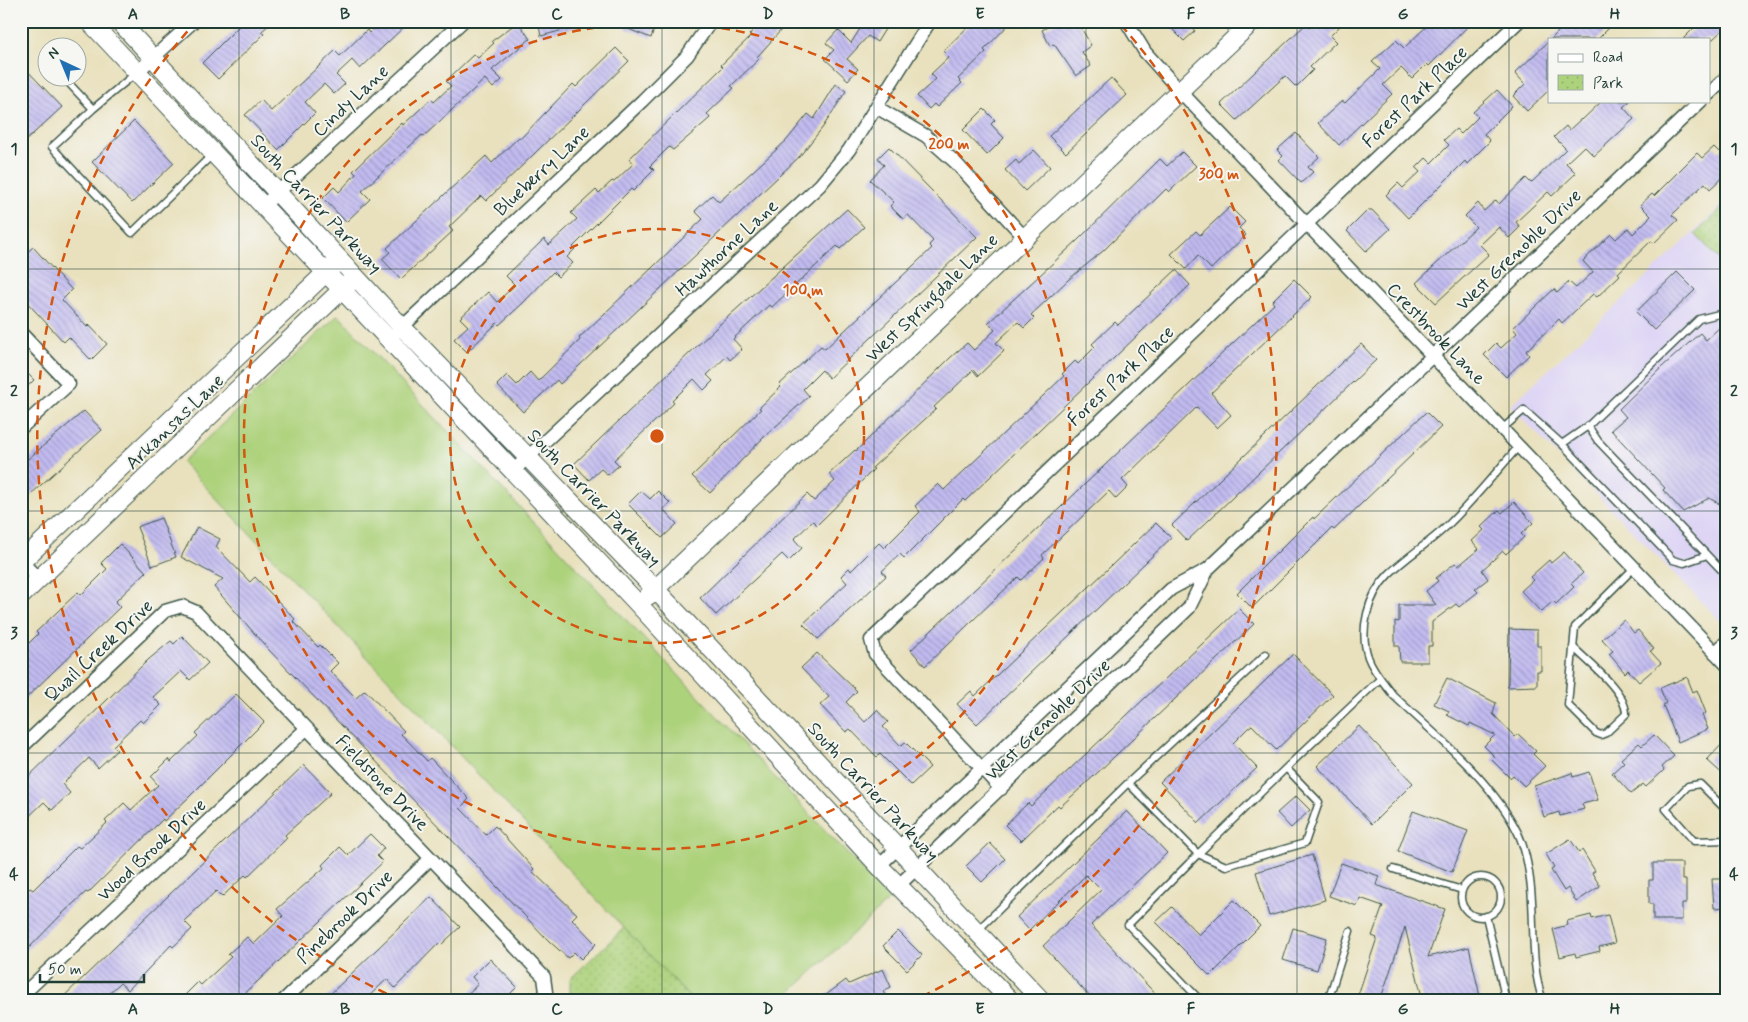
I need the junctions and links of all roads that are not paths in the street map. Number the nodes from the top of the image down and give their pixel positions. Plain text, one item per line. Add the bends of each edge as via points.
1 (89, 21) edge
2 (119, 21) edge
3 (194, 21) edge
4 (463, 21) edge
5 (711, 21) edge
6 (930, 21) edge
7 (1126, 21) edge
8 (1253, 21) edge
9 (1519, 21) edge
10 (154, 58) junction
11 (136, 73) junction
12 (1727, 77) edge
13 (73, 88) edge
14 (1180, 91) junction
15 (1710, 93) edge
16 (1701, 102) edge
17 (876, 107) junction
18 (93, 109) junction
19 (214, 154) junction
20 (279, 192) junction
21 (263, 206) junction
22 (1307, 224) junction
23 (1025, 238) junction
24 (341, 258) junction
25 (327, 272) junction
26 (356, 276) junction
27 (342, 289) junction
28 (1727, 312) edge
29 (402, 327) junction
30 (21, 333) edge
31 (388, 340) junction
32 (1433, 356) junction
33 (1588, 426) junction
34 (21, 428) edge
35 (1502, 429) junction
36 (1562, 444) junction
37 (1519, 446) junction
38 (527, 458) junction
39 (513, 471) junction
40 (1707, 555) junction
41 (21, 562) edge
42 (1634, 568) junction
43 (1208, 570) junction
44 (1727, 576) edge
45 (39, 580) junction
46 (656, 589) junction
47 (21, 596) edge
48 (639, 604) junction
49 (182, 606) joint
50 (1727, 642) edge
51 (1573, 647) junction
52 (1715, 653) junction
53 (1266, 654) dead end
54 (1727, 665) edge
55 (1380, 679) junction
56 (306, 729) junction
57 (21, 748) edge
58 (980, 768) junction
59 (1286, 768) junction
60 (1128, 783) junction
61 (1001, 789) junction
62 (1727, 811) edge
63 (1727, 840) edge
64 (897, 848) junction
65 (1198, 854) junction
66 (430, 859) junction
67 (878, 866) junction
68 (917, 869) junction
69 (1392, 870) dead end
70 (898, 886) junction
71 (1462, 890) junction
72 (1486, 916) junction
73 (977, 931) junction
74 (1350, 931) dead end
75 (22, 995) edge
76 (544, 996) edge
77 (283, 1001) edge
78 (1011, 1001) edge
79 (1042, 1001) edge
80 (1201, 1001) edge
81 (1328, 1001) edge
82 (1506, 1001) edge
83 (1543, 1001) edge

1 - 11 main road
2 - 10 main road, South Carrier Parkway
3 - 10 street
4 - 20 street, Cindy Lane
5 - 29 street, Blueberry Lane via 687,56 642,101
6 - 17 street, Hawthorne Lane
7 - 14 street, Crestbrook Lane via 1145,52
8 - 14 main road, West Springdale Lane
9 - 22 street, Forest Park Place
10 - 11 street
10 - 20 main road, South Carrier Parkway
11 - 18 lane
11 - 19 main road
12 - 15 street
13 - 18 lane
14 - 22 street, Crestbrook Lane
14 - 23 main road, West Springdale Lane
16 - 32 street, West Grenoble Drive
17 - 23 street via 926,136 955,162
17 - 38 street, Hawthorne Lane via 820,185
18 - 19 lane via 52,147 132,233
19 - 21 main road
20 - 21 street, Cindy Lane
20 - 24 main road, South Carrier Parkway
21 - 25 main road
22 - 32 street, Crestbrook Lane
22 - 58 street, Forest Park Place via 871,640 875,654
23 - 46 main road, West Springdale Lane
24 - 25 main road, Arkansas Lane
24 - 26 main road, South Carrier Parkway
25 - 27 main road
25 - 41 main road, Arkansas Lane
26 - 27 main road, Arkansas Lane
26 - 29 main road, South Carrier Parkway
27 - 31 main road
27 - 45 main road, Arkansas Lane
28 - 33 lane via 1699,319
29 - 31 street, Blueberry Lane
29 - 38 main road, South Carrier Parkway
30 - 34 street via 68,384
31 - 39 main road
32 - 35 street, Crestbrook Lane
32 - 43 street, West Grenoble Drive
33 - 36 lane
33 - 40 lane
35 - 36 lane via 1524,410
35 - 37 street, Crestbrook Lane
36 - 40 lane via 1673,560 1684,563
37 - 42 street, Crestbrook Lane
37 - 55 lane via 1453,520 1388,576 1376,592 1364,634 1368,656
38 - 39 street, Hawthorne Lane
38 - 46 main road, South Carrier Parkway
39 - 48 main road
40 - 44 lane
41 - 45 street
42 - 51 lane via 1575,627
42 - 52 street, Crestbrook Lane
43 - 58 street, West Grenoble Drive via 1171,588
43 - 61 street, West Grenoble Drive via 1189,608
45 - 47 main road, Arkansas Lane
46 - 48 main road, West Springdale Lane
46 - 64 main road, South Carrier Parkway
48 - 67 main road
49 - 56 street, Fieldstone Drive via 196,612
49 - 57 street, Quail Creek Drive via 166,611
50 - 52 street
51 - 51 lane via 1568,705 1601,735 1626,714 1626,706 1620,694
52 - 54 street, Crestbrook Lane
53 - 60 lane
55 - 59 lane
55 - 83 lane via 1493,794 1518,833 1526,853 1533,950
56 - 66 street, Fieldstone Drive
56 - 75 street, Wood Brook Drive
58 - 61 street
58 - 64 street, West Grenoble Drive
59 - 65 lane
59 - 65 lane via 1320,802 1305,843 1226,866
60 - 65 lane
60 - 73 lane
61 - 68 street, West Grenoble Drive
62 - 63 lane via 1700,784 1688,786 1666,809 1694,841
64 - 67 street, West Grenoble Drive
64 - 68 main road, South Carrier Parkway
65 - 80 lane via 1128,924
66 - 76 street, Fieldstone Drive via 544,977
66 - 77 street, Pinebrook Drive
67 - 70 main road
68 - 70 street, West Grenoble Drive
68 - 73 main road, South Carrier Parkway
69 - 71 lane
70 - 78 main road
71 - 72 lane via 1461,900 1467,912
71 - 72 lane via 1467,882 1478,877 1496,884 1500,902
72 - 82 lane
73 - 79 main road, South Carrier Parkway
74 - 81 lane

